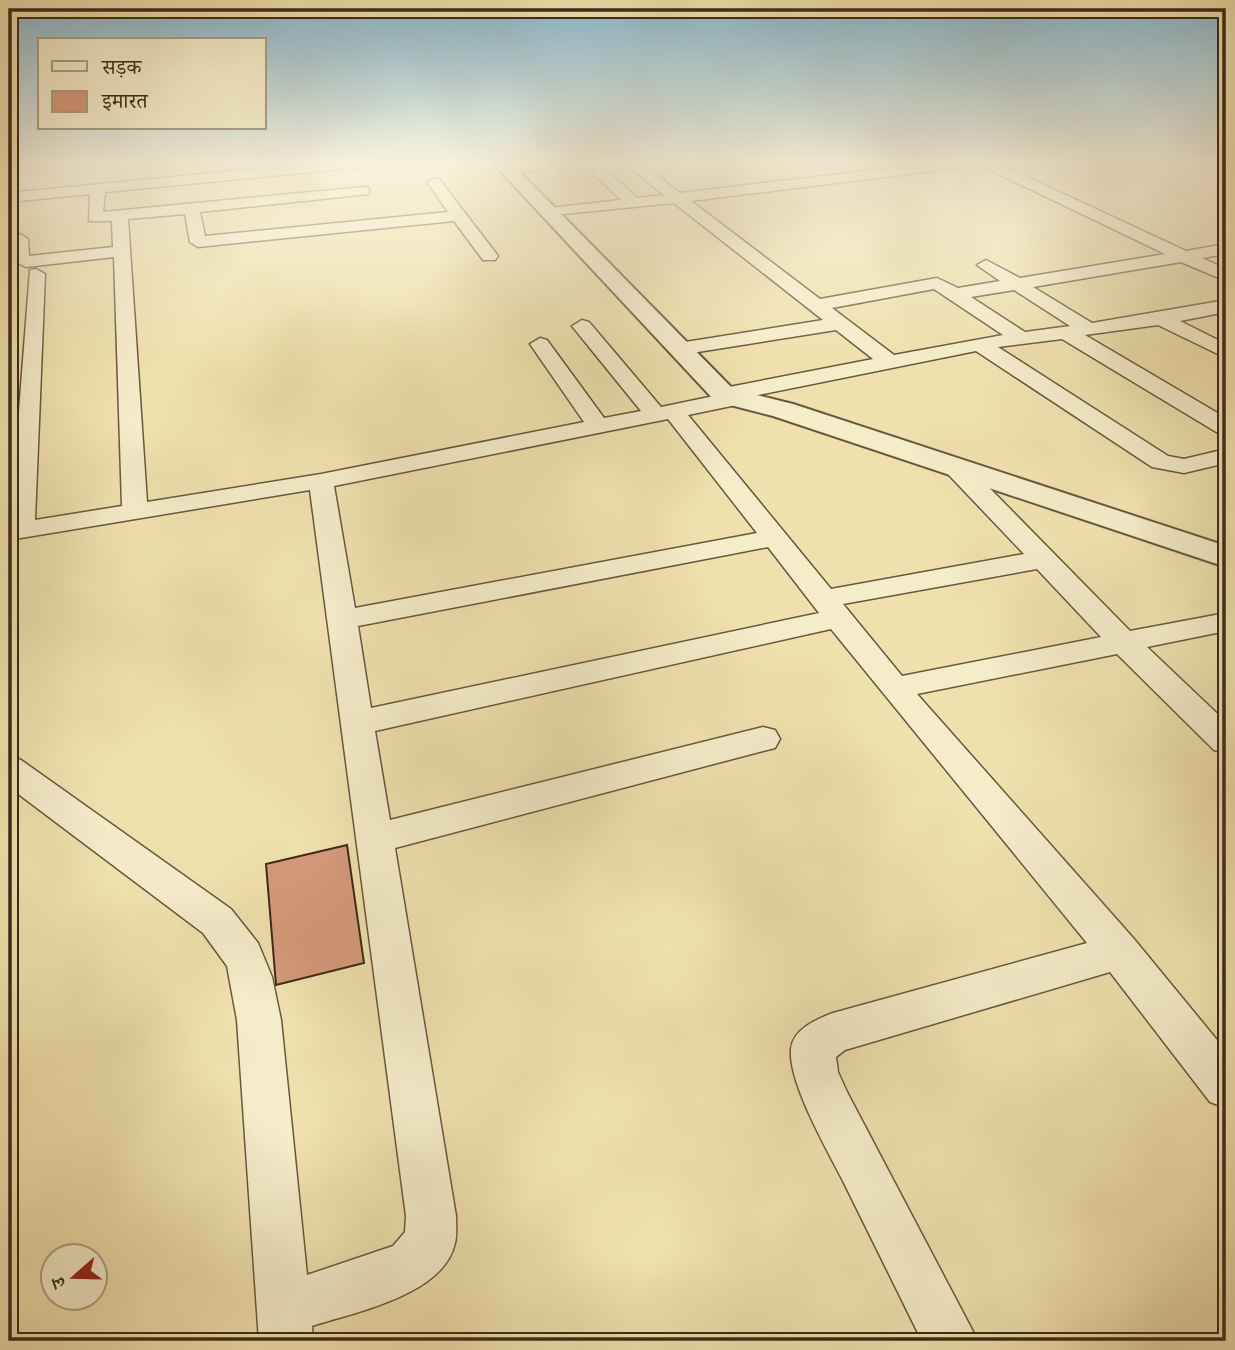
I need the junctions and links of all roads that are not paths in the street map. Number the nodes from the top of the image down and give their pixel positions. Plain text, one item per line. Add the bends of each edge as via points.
1 (23, 226) edge
2 (120, 226) edge
3 (195, 226) edge
4 (280, 226) edge
5 (466, 226) edge
6 (561, 226) edge
7 (713, 226) edge
8 (1119, 226) edge
9 (1226, 249) edge
10 (121, 251) junction
11 (489, 256) dead end
12 (1183, 256) junction
13 (36, 274) dead end
14 (1226, 276) edge
15 (1017, 284) junction
16 (950, 290) junction
17 (816, 305) junction
18 (1226, 306) edge
19 (1161, 319) junction
20 (840, 323) junction
21 (582, 326) dead end
22 (1089, 329) junction
23 (1065, 332) junction
24 (1020, 337) junction
25 (540, 344) dead end
26 (979, 344) junction
27 (32, 346) junction
28 (679, 349) junction
29 (9, 350) edge
30 (1226, 352) edge
31 (890, 362) junction
32 (728, 397) junction
33 (663, 411) junction
34 (597, 424) junction
35 (1226, 428) edge
36 (1225, 456) edge
37 (954, 467) junction
38 (321, 481) junction
39 (135, 512) junction
40 (15, 531) edge
41 (775, 538) junction
42 (1226, 557) edge
43 (1044, 559) junction
44 (831, 609) junction
45 (341, 620) junction
46 (1226, 622) edge
47 (1124, 642) junction
48 (894, 688) junction
49 (357, 723) junction
50 (763, 739) dead end
51 (1226, 741) edge
52 (9, 769) edge
53 (374, 839) junction
54 (1119, 952) junction
55 (1226, 1087) edge
56 (285, 1325) edge
57 (951, 1341) edge

1 - 10 street via 21,260 26,262
2 - 10 street
3 - 4 street via 198,242
5 - 11 street
6 - 28 street
7 - 17 street
8 - 12 street
9 - 12 street
10 - 39 street
12 - 14 street
12 - 15 street
13 - 27 street
15 - 16 street
15 - 16 street via 993,269
15 - 22 street
16 - 17 street via 931,283
16 - 24 street
17 - 20 street
18 - 19 street
19 - 22 street
19 - 30 street
20 - 28 street
20 - 31 street
21 - 33 street
22 - 23 street
23 - 24 street
23 - 35 street
24 - 26 street
25 - 34 street
26 - 31 street
26 - 36 street via 1161,462 1184,466
27 - 29 street
27 - 40 street
28 - 32 street
31 - 32 street
32 - 33 street
32 - 37 street
33 - 34 street
33 - 41 street
34 - 38 street
37 - 42 street
37 - 43 street
38 - 39 street
38 - 45 street
39 - 40 street
41 - 44 street
41 - 45 street
43 - 44 street
43 - 47 street
44 - 48 street
44 - 49 street
45 - 49 street
46 - 47 street
47 - 48 street
47 - 51 street
48 - 54 street
49 - 53 street
50 - 53 street
52 - 56 street via 217,921 241,947 253,974 259,1020
53 - 56 street via 430,1216 430,1244 411,1264
54 - 55 street
54 - 57 street via 833,1033 813,1048 816,1073 831,1108

